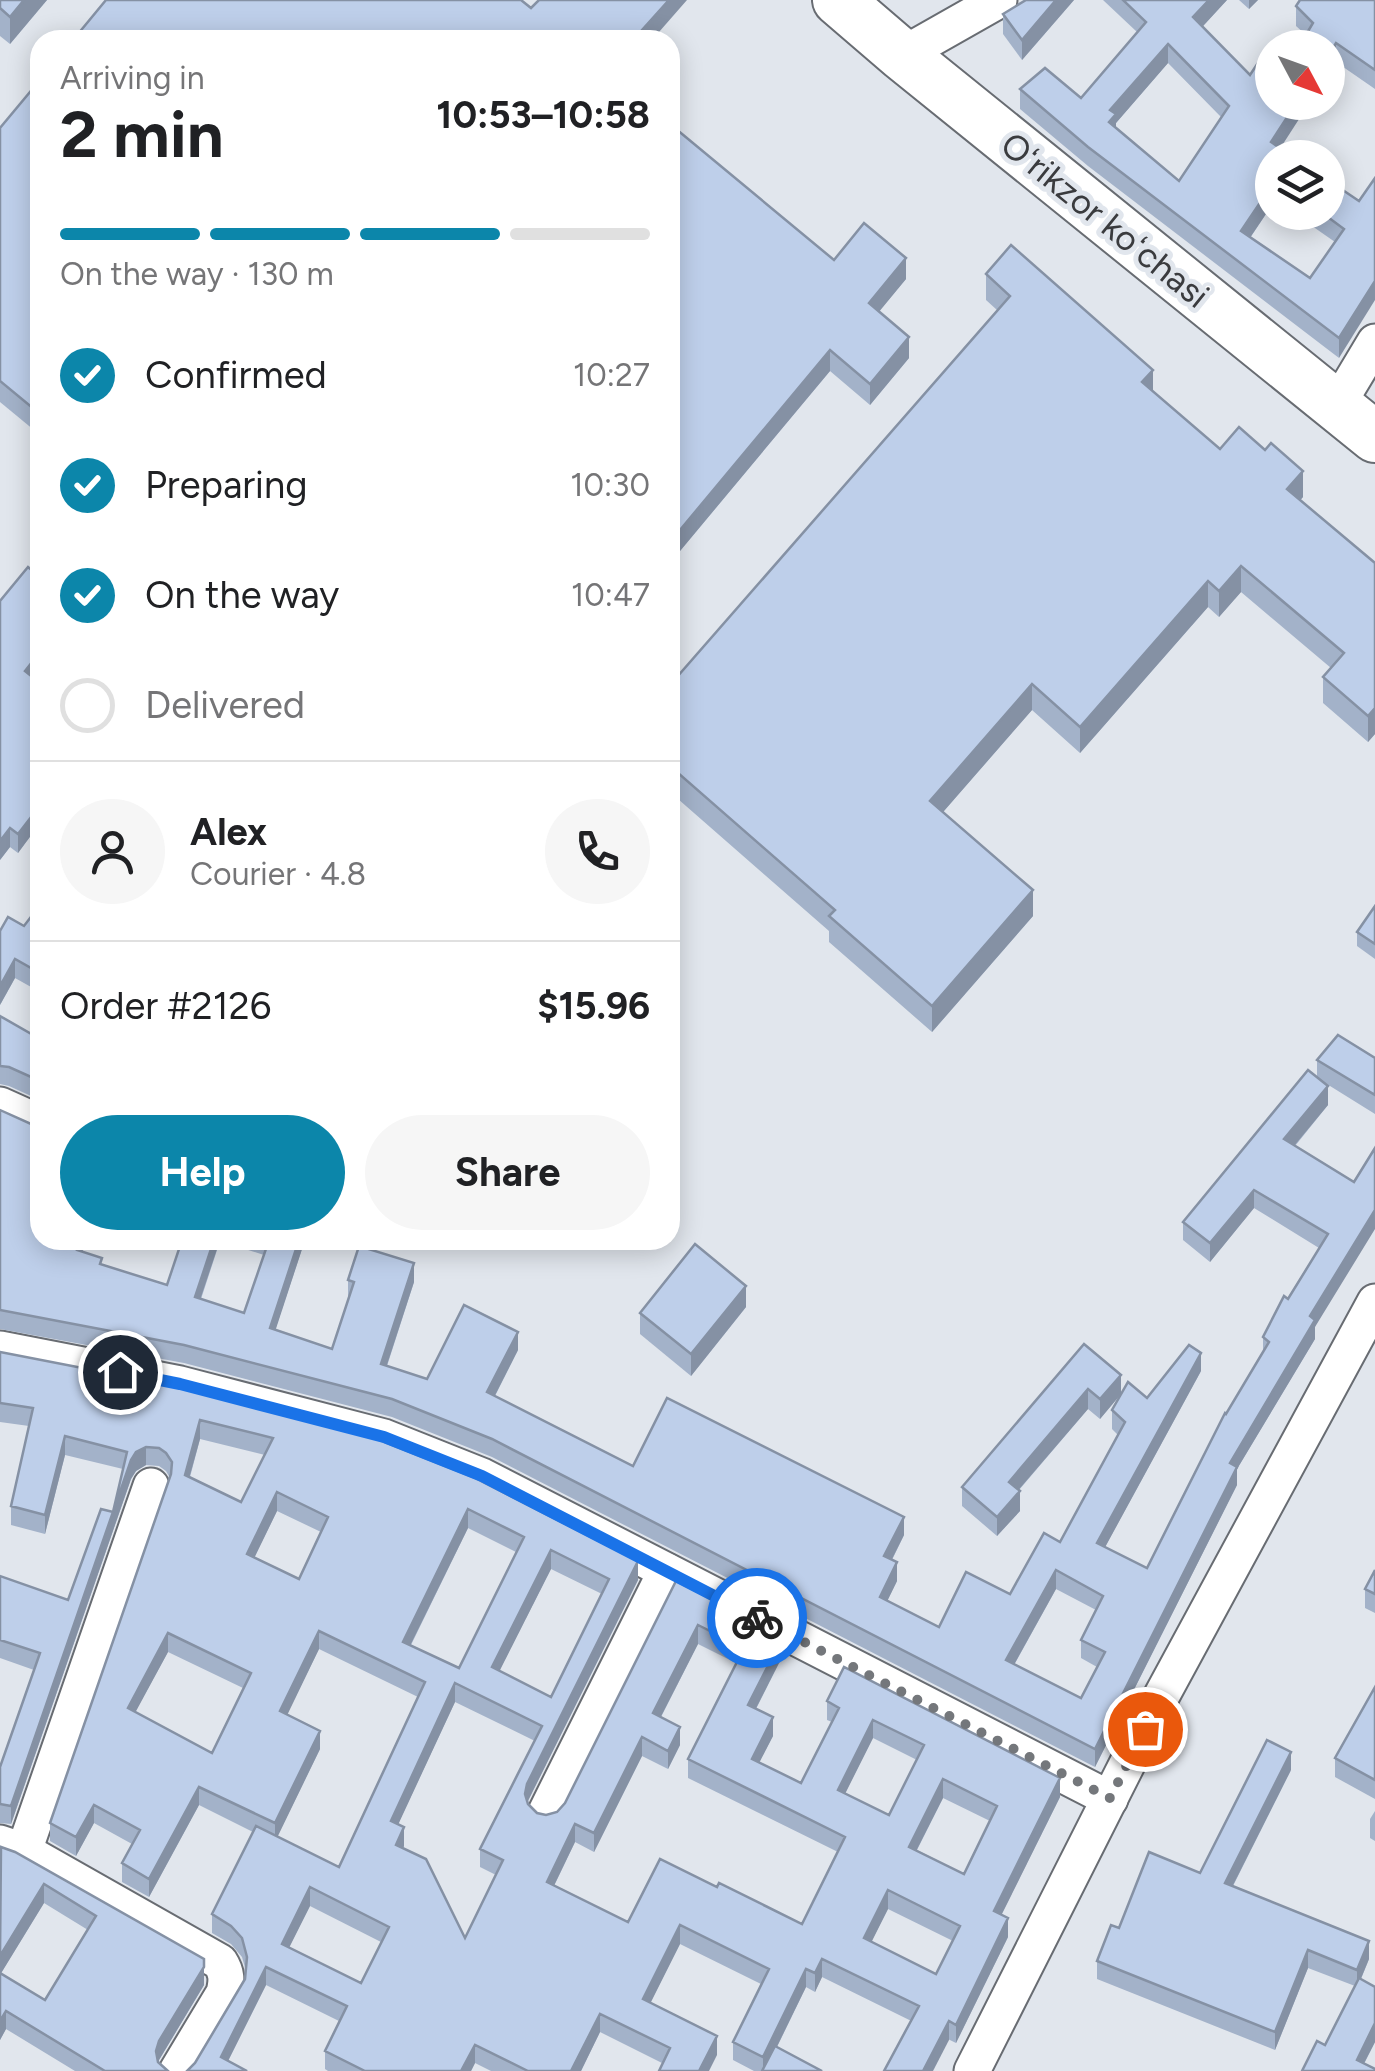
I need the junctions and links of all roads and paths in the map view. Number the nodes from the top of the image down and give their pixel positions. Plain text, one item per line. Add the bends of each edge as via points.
1 (838, 0) edge
2 (998, 0) edge
3 (902, 55) junction
4 (1375, 342) edge
5 (1336, 407) junction
6 (1375, 437) edge
7 (0, 1106) edge
8 (30, 1119) edge
9 (1375, 1302) edge
10 (0, 1349) edge
11 (151, 1486) dead end
12 (666, 1571) junction
13 (1110, 1798) junction
14 (546, 1812) edge
15 (12, 1847) edge
16 (177, 2071) edge
17 (972, 2071) edge

1 - 3 main road, Oʻrikzor koʻchasi
2 - 3 street
3 - 5 main road, Oʻrikzor koʻchasi
4 - 5 street
5 - 6 main road, Oʻrikzor koʻchasi
7 - 8 street
9 - 13 street
10 - 12 street via 180,1384 384,1437 482,1476
11 - 15 street
12 - 13 street
12 - 14 street
13 - 17 street
15 - 16 street via 220,1962 224,1993

